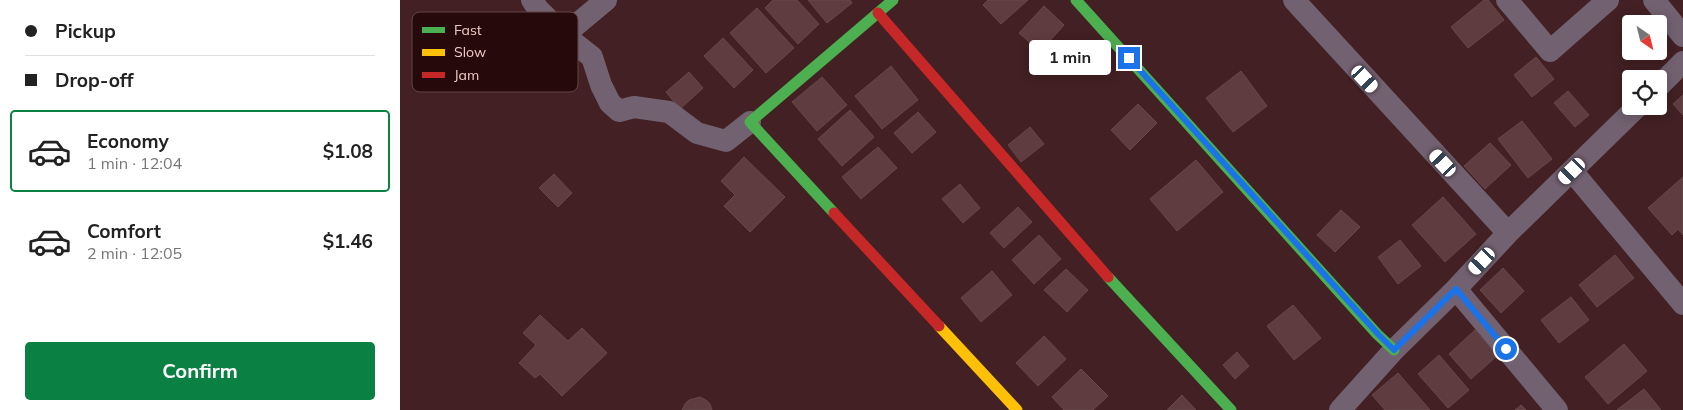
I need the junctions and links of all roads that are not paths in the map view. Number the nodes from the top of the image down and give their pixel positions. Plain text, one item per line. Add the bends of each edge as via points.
1 (532, 0) edge
2 (606, 0) edge
3 (893, 0) edge
4 (1076, 0) edge
5 (1294, 0) edge
6 (1506, 0) edge
7 (1608, 0) edge
8 (1654, 0) edge
9 (541, 12) edge
10 (878, 13) junction
11 (578, 23) edge
12 (1683, 36) edge
13 (578, 46) edge
14 (1683, 62) edge
15 (1667, 78) edge
16 (1629, 115) edge
17 (750, 122) junction
18 (1572, 171) junction
19 (1508, 233) junction
20 (1456, 289) junction
21 (1683, 304) edge
22 (1394, 350) junction
23 (1342, 409) edge
24 (1017, 410) edge
25 (1230, 410) edge
26 (1556, 410) edge

1 - 9 street
2 - 11 street
3 - 10 street
4 - 22 street
5 - 19 street
6 - 7 street via 1550,51
8 - 12 street
10 - 17 street
10 - 25 street via 1107,276
13 - 17 street via 592,57 601,85 610,103 619,111 634,107 669,112 697,133 726,141
14 - 15 street
16 - 18 street
17 - 24 street
18 - 19 street
18 - 21 street
19 - 20 street
20 - 22 street
20 - 26 street
22 - 23 street

